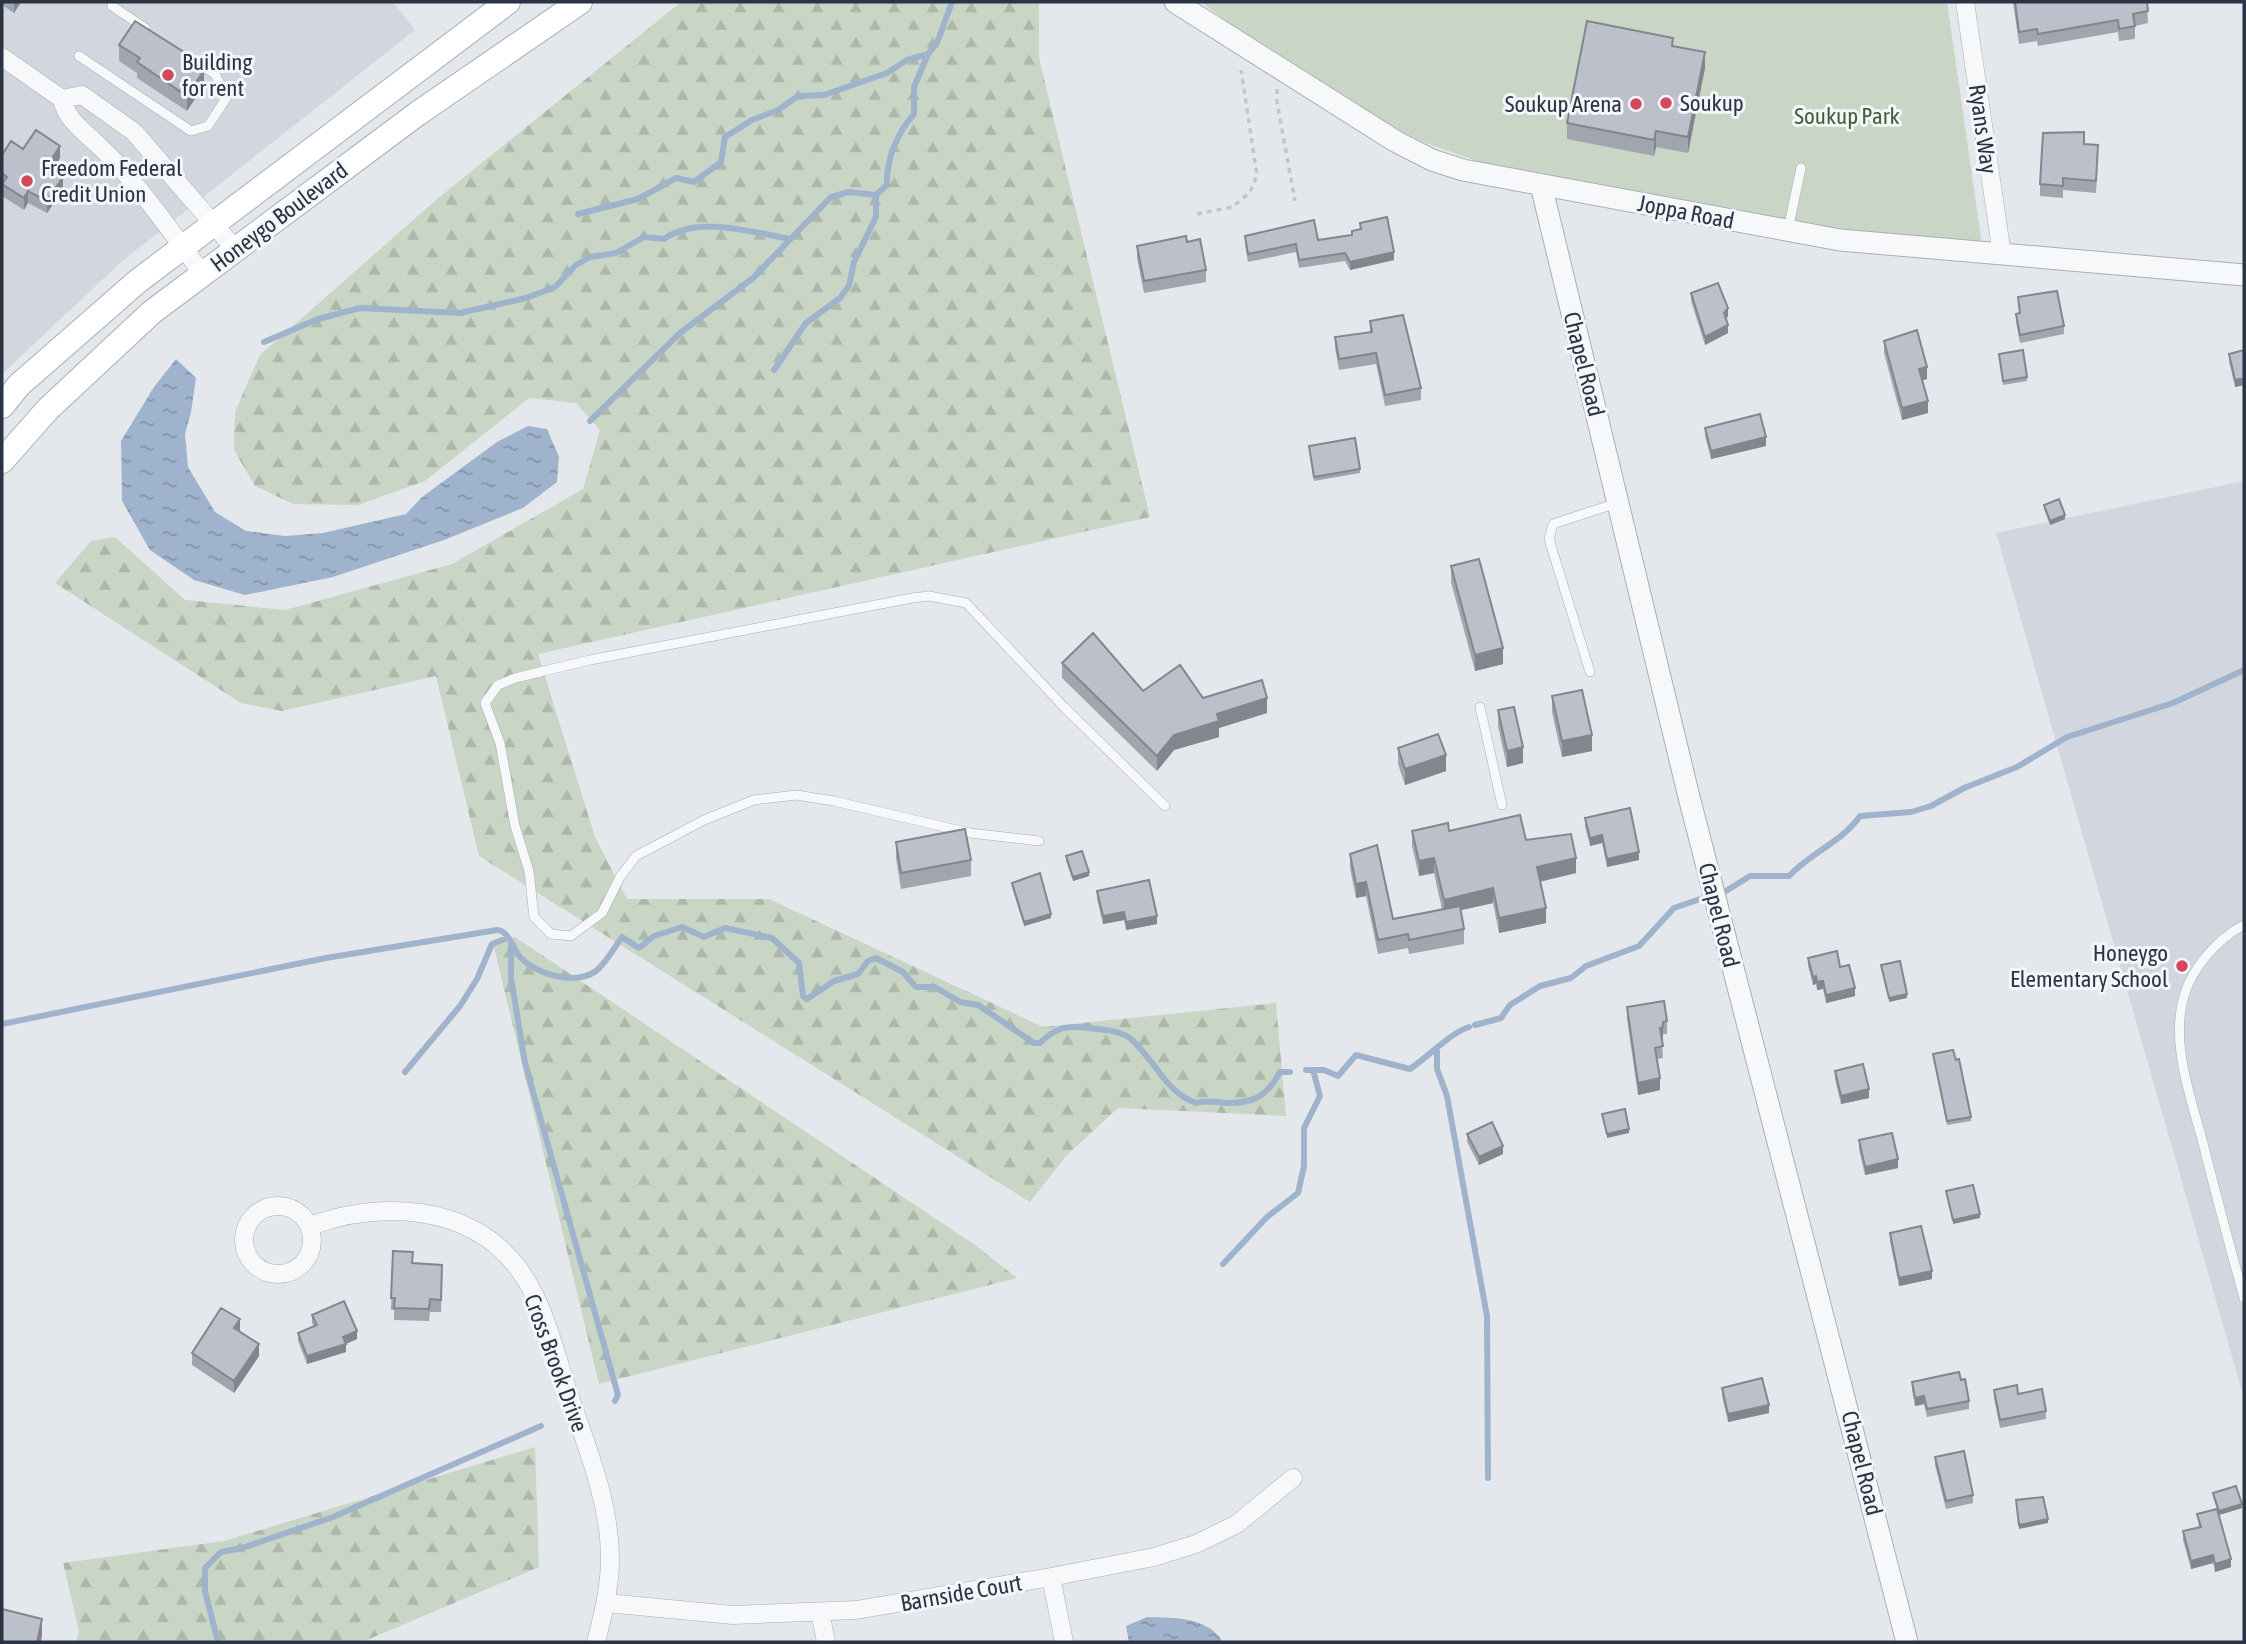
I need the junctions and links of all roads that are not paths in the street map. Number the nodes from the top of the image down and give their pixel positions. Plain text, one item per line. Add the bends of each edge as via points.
1 (508, 2) edge
2 (580, 2) edge
3 (1175, 2) edge
4 (1965, 2) edge
5 (112, 6) dead end
6 (150, 31) edge
7 (183, 53) edge
8 (79, 56) dead end
9 (2, 57) edge
10 (62, 99) junction
11 (1801, 168) dead end
12 (1541, 185) junction
13 (214, 223) junction
14 (1788, 232) junction
15 (182, 247) junction
16 (236, 250) junction
17 (2002, 255) junction
18 (203, 274) junction
19 (2244, 275) edge
20 (2, 405) edge
21 (2, 461) edge
22 (1619, 502) junction
23 (1590, 672) dead end
24 (1480, 707) dead end
25 (1502, 804) dead end
26 (1165, 806) dead end
27 (1039, 841) dead end
28 (2244, 925) edge
29 (310, 1226) dead end
30 (2244, 1298) edge
31 (1293, 1478) dead end
32 (1051, 1577) junction
33 (606, 1603) junction
34 (820, 1612) junction
35 (596, 1642) edge
36 (826, 1642) edge
37 (1064, 1642) edge
38 (1907, 1642) edge

1 - 13 main road, Honeygo Boulevard
2 - 16 main road, Honeygo Boulevard via 417,114
3 - 12 street, Joppa Road via 1278,70 1432,160
4 - 17 street, Ryans Way
5 - 6 lane
7 - 8 lane via 215,74 226,97 208,125 191,131
9 - 10 street
10 - 13 street via 82,95 134,132
10 - 15 street via 65,113 108,153
11 - 14 lane
12 - 14 street, Joppa Road
12 - 22 street, Chapel Road
13 - 15 main road, Honeygo Boulevard
13 - 16 street
14 - 17 street, Joppa Road via 1922,250
15 - 18 street
15 - 20 main road, Honeygo Boulevard via 19,385
16 - 18 main road, Honeygo Boulevard
17 - 19 street, Joppa Road
18 - 21 main road, Honeygo Boulevard via 152,312 48,409
22 - 23 lane via 1553,524 1549,539
22 - 38 street, Chapel Road via 1689,797
24 - 25 lane
26 - 27 lane via 1064,707 989,624 966,603 948,598 912,598 590,660 498,685 485,704 500,743 515,827 529,871 534,917 551,934 571,936 602,913 636,856 754,800 809,797 970,833
28 - 30 lane via 2213,948 2196,970 2184,996 2180,1026 2184,1067
29 - 33 street, Cross Brook Drive via 363,1211 426,1213 483,1237 518,1268 537,1300 606,1514 610,1559
31 - 32 street, Barnside Court via 1237,1524 1196,1544
32 - 34 street, Barnside Court via 892,1606
32 - 37 street
33 - 34 street, Barnside Court via 733,1615
33 - 35 street, Cross Brook Drive
34 - 36 street

